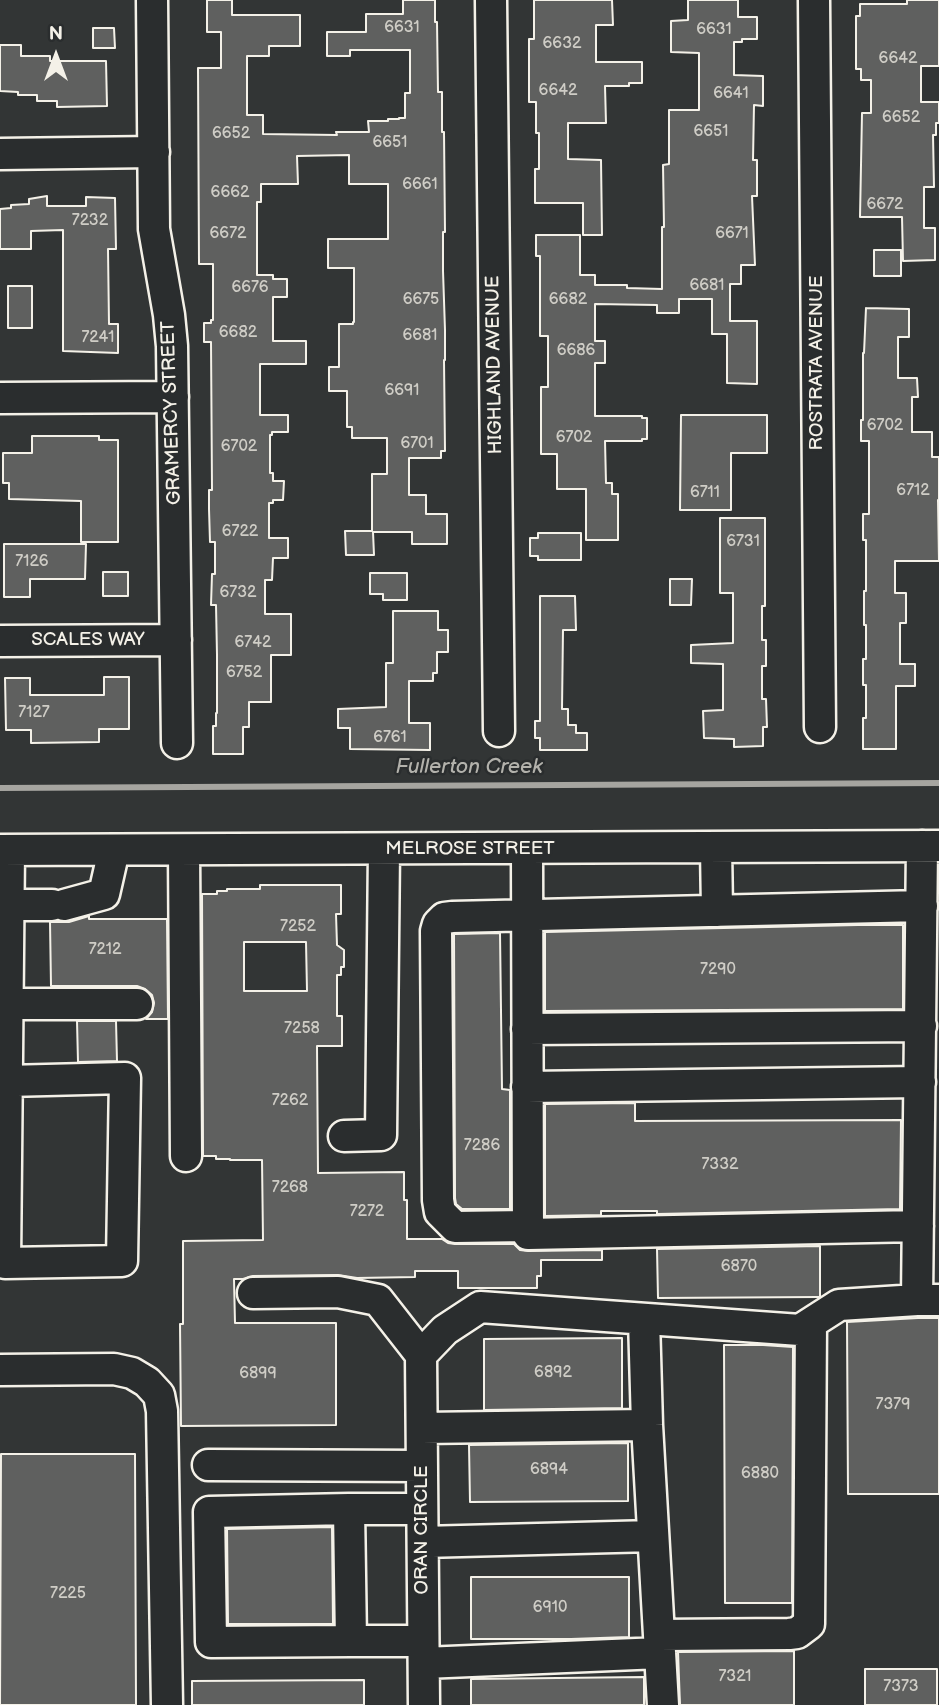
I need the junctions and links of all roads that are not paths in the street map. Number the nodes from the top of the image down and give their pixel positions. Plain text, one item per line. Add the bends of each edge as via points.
1 (152, 0) edge
2 (491, 0) edge
3 (814, 0) edge
4 (154, 152) junction
5 (0, 154) edge
6 (173, 397) junction
7 (0, 398) edge
8 (176, 640) junction
9 (0, 641) edge
10 (820, 727) dead end
11 (499, 731) dead end
12 (177, 743) dead end
13 (931, 846) edge
14 (716, 847) junction
15 (527, 848) junction
16 (384, 849) junction
17 (4, 850) edge
18 (114, 850) junction
19 (184, 850) junction
20 (9, 905) junction
21 (922, 906) junction
22 (717, 911) junction
23 (527, 916) junction
24 (7, 1004) junction
25 (137, 1004) dead end
26 (921, 1026) junction
27 (527, 1028) junction
28 (7, 1081) junction
29 (920, 1082) junction
30 (527, 1087) junction
31 (344, 1136) dead end
32 (186, 1156) dead end
33 (528, 1226) junction
34 (918, 1226) junction
35 (253, 1293) dead end
36 (928, 1300) edge
37 (644, 1319) junction
38 (811, 1323) junction
39 (421, 1355) junction
40 (0, 1370) edge
41 (647, 1424) junction
42 (422, 1428) junction
43 (208, 1465) dead end
44 (422, 1466) junction
45 (349, 1509) junction
46 (422, 1509) junction
47 (653, 1536) junction
48 (423, 1542) junction
49 (351, 1641) junction
50 (660, 1644) junction
51 (423, 1652) junction
52 (167, 1705) edge
53 (424, 1705) edge
54 (663, 1705) edge

1 - 4 street, GRAMERCY STREET
2 - 11 street, HIGHLAND AVENUE
3 - 10 street, ROSTRATA AVENUE
4 - 5 street
4 - 6 street, GRAMERCY STREET via 154,229 173,346
6 - 7 street
6 - 8 street, GRAMERCY STREET
8 - 9 street, SCALES WAY
8 - 12 street, GRAMERCY STREET
13 - 14 street, MELROSE STREET
13 - 21 street
14 - 15 street, MELROSE STREET
14 - 22 street
15 - 16 street, MELROSE STREET
15 - 23 street
16 - 19 street, MELROSE STREET
16 - 31 street via 381,1135
17 - 18 street, MELROSE STREET
17 - 20 street
18 - 19 street, MELROSE STREET
18 - 20 street via 104,894 58,905
19 - 32 street
20 - 24 street
21 - 22 street
21 - 26 street
22 - 23 street
23 - 27 street
23 - 33 street via 452,917 438,924 436,931 440,1212 455,1227
24 - 25 street
24 - 28 street
26 - 27 street
26 - 29 street
27 - 30 street
28 - 28 street via 5,1263 122,1261 125,1078
29 - 30 street
29 - 34 street
30 - 33 street
33 - 34 street via 528,1234
34 - 36 street
35 - 39 street via 338,1292 378,1300
36 - 38 street via 839,1305
37 - 38 street via 800,1330
37 - 39 street via 480,1307 446,1330
37 - 41 street
38 - 50 street via 809,1624 797,1633
39 - 42 street, ORAN CIRCLE
40 - 52 street via 114,1369 132,1373 159,1395
41 - 42 street
41 - 47 street
42 - 44 street, ORAN CIRCLE
43 - 44 street
44 - 46 street, ORAN CIRCLE
45 - 46 street
45 - 49 street
45 - 49 street via 209,1512 210,1590 211,1642
46 - 48 street, ORAN CIRCLE
47 - 48 street
47 - 50 street
48 - 51 street, ORAN CIRCLE
49 - 51 street
50 - 51 street
50 - 54 street
51 - 53 street, ORAN CIRCLE

